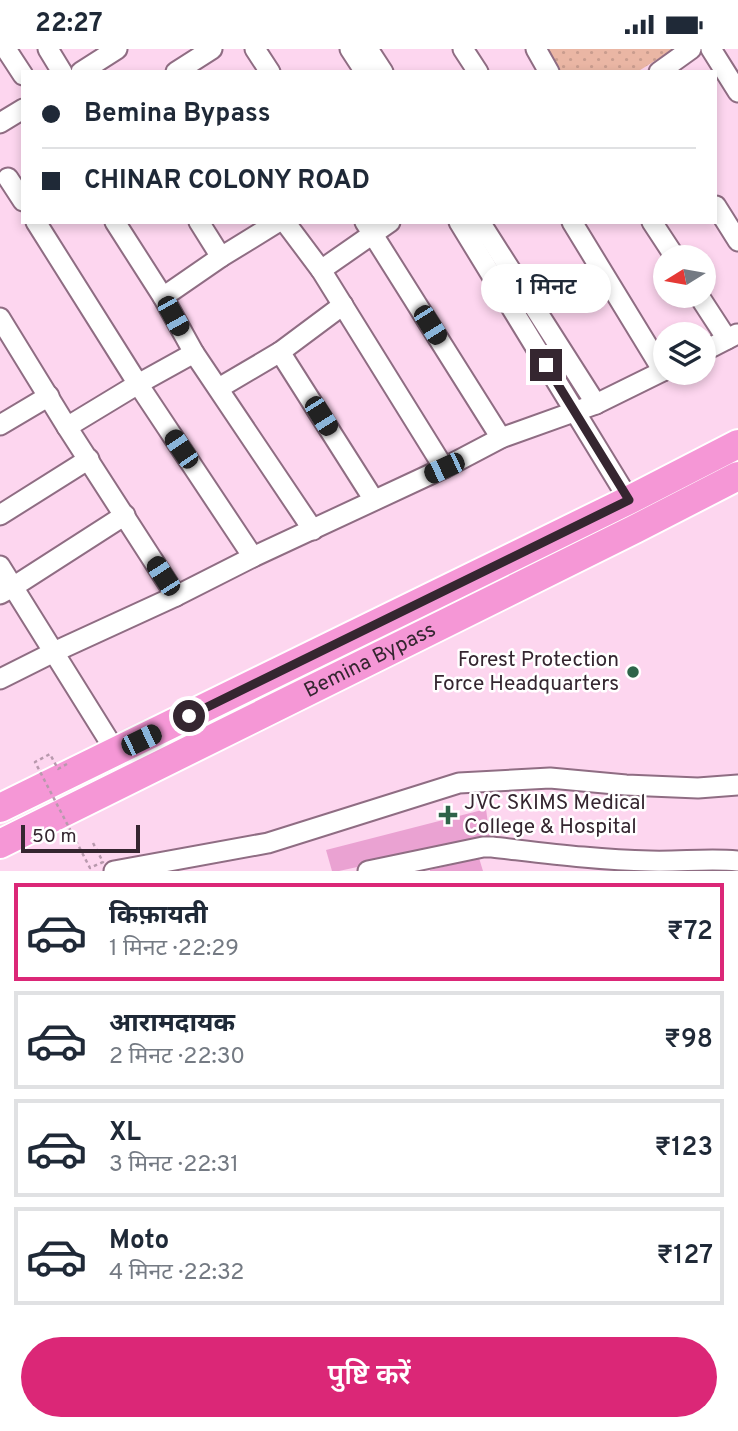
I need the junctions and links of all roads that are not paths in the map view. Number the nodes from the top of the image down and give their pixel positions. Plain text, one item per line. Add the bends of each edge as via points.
1 (6, 49) edge
2 (48, 49) edge
3 (117, 49) edge
4 (212, 49) edge
5 (256, 49) edge
6 (351, 49) edge
7 (368, 49) edge
8 (463, 49) edge
9 (536, 49) edge
10 (691, 49) edge
11 (711, 49) edge
12 (96, 55) edge
13 (61, 70) edge
14 (83, 70) edge
15 (180, 70) edge
16 (269, 70) edge
17 (364, 70) edge
18 (382, 70) edge
19 (477, 70) edge
20 (548, 70) edge
21 (662, 70) edge
22 (21, 72) edge
23 (738, 92) edge
24 (21, 110) edge
25 (0, 123) edge
26 (10, 177) edge
27 (21, 197) edge
28 (717, 208) edge
29 (37, 224) edge
30 (117, 224) edge
31 (200, 224) edge
32 (275, 224) edge
33 (286, 224) edge
34 (460, 224) edge
35 (481, 224) edge
36 (573, 224) edge
37 (653, 224) edge
38 (369, 228) edge
39 (738, 241) edge
40 (667, 245) edge
41 (221, 257) junction
42 (321, 270) junction
43 (163, 297) junction
44 (343, 305) junction
45 (709, 308) edge
46 (0, 318) edge
47 (732, 337) edge
48 (6, 343) edge
49 (716, 345) edge
50 (280, 352) junction
51 (194, 353) junction
52 (653, 353) edge
53 (653, 376) edge
54 (138, 384) junction
55 (219, 389) junction
56 (49, 396) junction
57 (596, 404) junction
58 (575, 412) junction
59 (0, 425) edge
60 (67, 427) junction
61 (502, 438) junction
62 (738, 444) edge
63 (89, 459) junction
64 (444, 468) junction
65 (738, 476) edge
66 (374, 500) junction
67 (629, 500) junction
68 (125, 515) junction
69 (0, 516) edge
70 (313, 530) junction
71 (253, 557) junction
72 (0, 566) edge
73 (7, 591) edge
74 (176, 596) junction
75 (54, 652) junction
76 (0, 679) edge
77 (116, 751) junction
78 (738, 785) edge
79 (0, 808) edge
80 (0, 843) edge
81 (738, 861) edge
82 (114, 871) edge
83 (368, 871) edge

1 - 22 street
2 - 13 street
3 - 12 street
4 - 15 street
5 - 16 street
6 - 17 street
7 - 18 street
8 - 19 street
9 - 20 street
10 - 21 street
11 - 23 street
12 - 14 street
24 - 25 street
26 - 27 street
28 - 39 street
29 - 54 street
30 - 43 street
31 - 41 street
32 - 41 street
33 - 42 street
34 - 58 street
35 - 57 street
36 - 52 street
37 - 40 street
38 - 42 street
38 - 61 street
41 - 43 street
42 - 44 street
43 - 51 street
44 - 50 street
44 - 64 street
45 - 47 street
46 - 48 street
47 - 49 street
48 - 56 street
50 - 55 street
50 - 66 street
51 - 54 street
51 - 55 street
53 - 57 street
54 - 60 street
54 - 71 street
55 - 70 street
56 - 59 street
56 - 60 street
57 - 58 street
58 - 61 street
58 - 67 street
60 - 63 street
61 - 64 street
62 - 67 highway, Bemina Bypass
63 - 68 street
63 - 69 street
64 - 66 street
65 - 80 highway, Bemina Bypass
66 - 70 street
67 - 77 highway, Bemina Bypass
68 - 73 street
68 - 74 street
70 - 71 street
71 - 74 street
72 - 73 street
73 - 75 street
74 - 75 street
75 - 76 street
75 - 77 street
77 - 79 highway, Bemina Bypass
78 - 82 street via 698,788 550,778 459,783 268,843
81 - 83 street via 653,862 483,847

